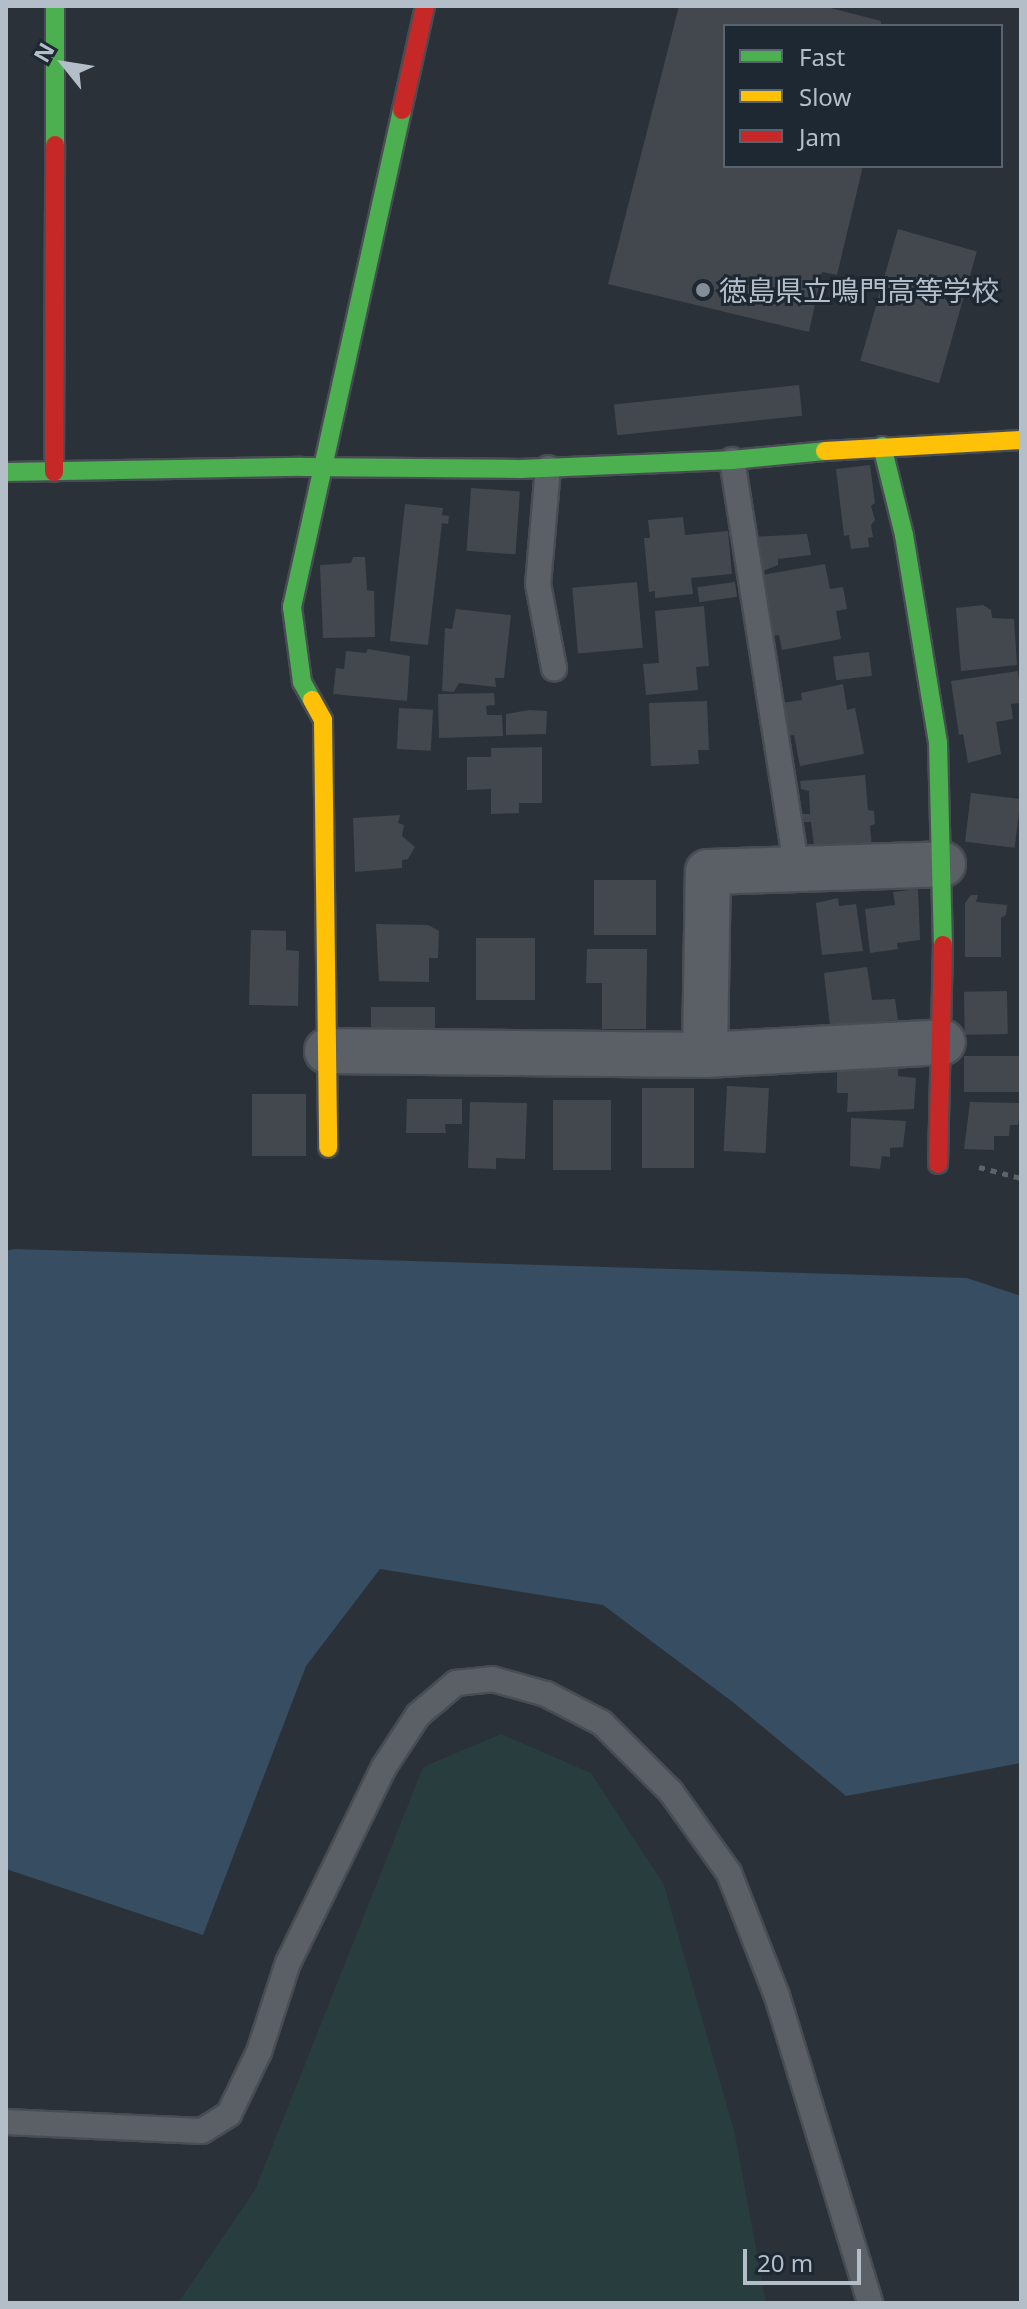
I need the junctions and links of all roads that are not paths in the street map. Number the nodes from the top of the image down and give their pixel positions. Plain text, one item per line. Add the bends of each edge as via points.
1 (55, 6) edge
2 (425, 6) edge
3 (1021, 440) edge
4 (882, 446) junction
5 (732, 460) junction
6 (322, 467) junction
7 (548, 468) junction
8 (6, 472) edge
9 (54, 472) junction
10 (554, 668) dead end
11 (943, 864) junction
12 (797, 869) junction
13 (943, 1042) junction
14 (327, 1051) junction
15 (705, 1055) junction
16 (328, 1148) dead end
17 (938, 1164) dead end
18 (6, 2122) edge
19 (870, 2303) edge

1 - 9 street
2 - 6 street
3 - 4 street
4 - 5 street
4 - 11 street via 904,535 938,743
5 - 7 street
5 - 12 lane
6 - 7 street
6 - 9 street
6 - 14 street via 292,607 302,682 323,720
7 - 10 lane via 538,584
8 - 9 street
11 - 12 street
11 - 13 street
12 - 15 street via 708,872
13 - 15 street
13 - 17 street
14 - 15 street
14 - 16 street
18 - 19 lane via 202,2131 229,2114 259,2052 288,1963 384,1767 418,1715 456,1683 492,1679 546,1694 602,1723 671,1792 729,1873 777,1996

